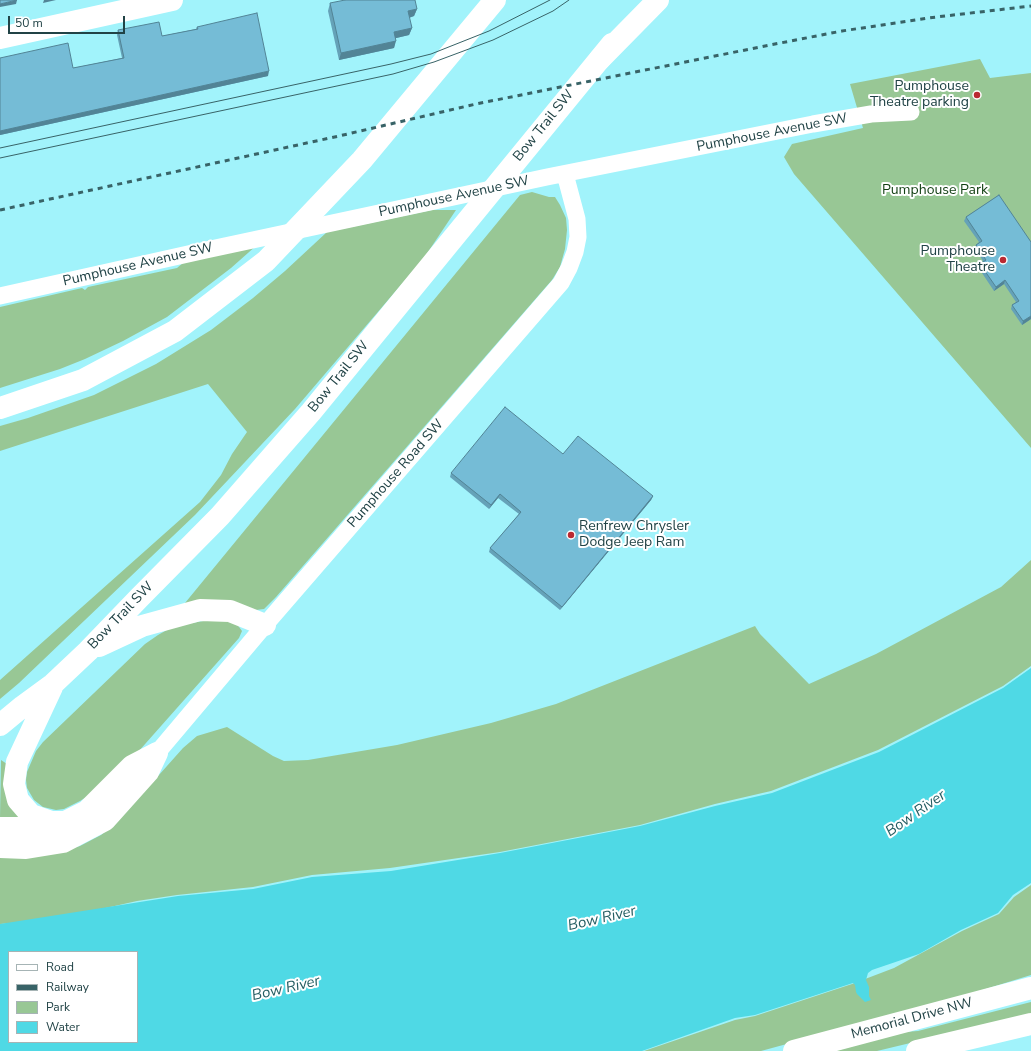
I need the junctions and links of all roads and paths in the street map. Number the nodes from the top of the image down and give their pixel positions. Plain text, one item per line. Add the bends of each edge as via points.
1 (172, 0) edge
2 (495, 0) edge
3 (648, 0) edge
4 (658, 0) edge
5 (0, 38) edge
6 (600, 59) junction
7 (911, 112) dead end
8 (565, 174) junction
9 (0, 296) edge
10 (0, 408) edge
11 (265, 625) junction
12 (88, 651) junction
13 (53, 684) junction
14 (23, 706) junction
15 (0, 715) edge
16 (0, 725) edge
17 (0, 738) edge
18 (157, 753) junction
19 (65, 822) junction
20 (0, 828) edge
21 (0, 847) edge
22 (1031, 988) edge
23 (1031, 1024) edge
24 (920, 1050) edge
25 (794, 1051) edge

1 - 5 main road
2 - 10 main road via 362,160 266,261 175,331 83,380
3 - 6 main road, Bow Trail SW
4 - 6 main road
6 - 12 main road, Bow Trail SW via 310,412 220,516
7 - 8 street, Pumphouse Avenue SW via 871,114 813,124
8 - 9 street, Pumphouse Avenue SW
8 - 11 street, Pumphouse Road SW via 577,218 578,237 573,257 561,283
11 - 12 main road via 230,611 200,610 142,626
11 - 18 street, Pumphouse Road SW
12 - 13 main road, Bow Trail SW
13 - 14 main road, Bow Trail SW
13 - 19 main road via 17,762 14,784 18,800 31,815 51,822
14 - 15 street
14 - 16 main road, Bow Trail SW
14 - 17 main road
18 - 19 main road via 132,766 87,811
18 - 21 main road via 148,772 105,820 63,842 26,848
19 - 20 main road via 33,828
22 - 25 main road, Memorial Drive NW
23 - 24 main road

